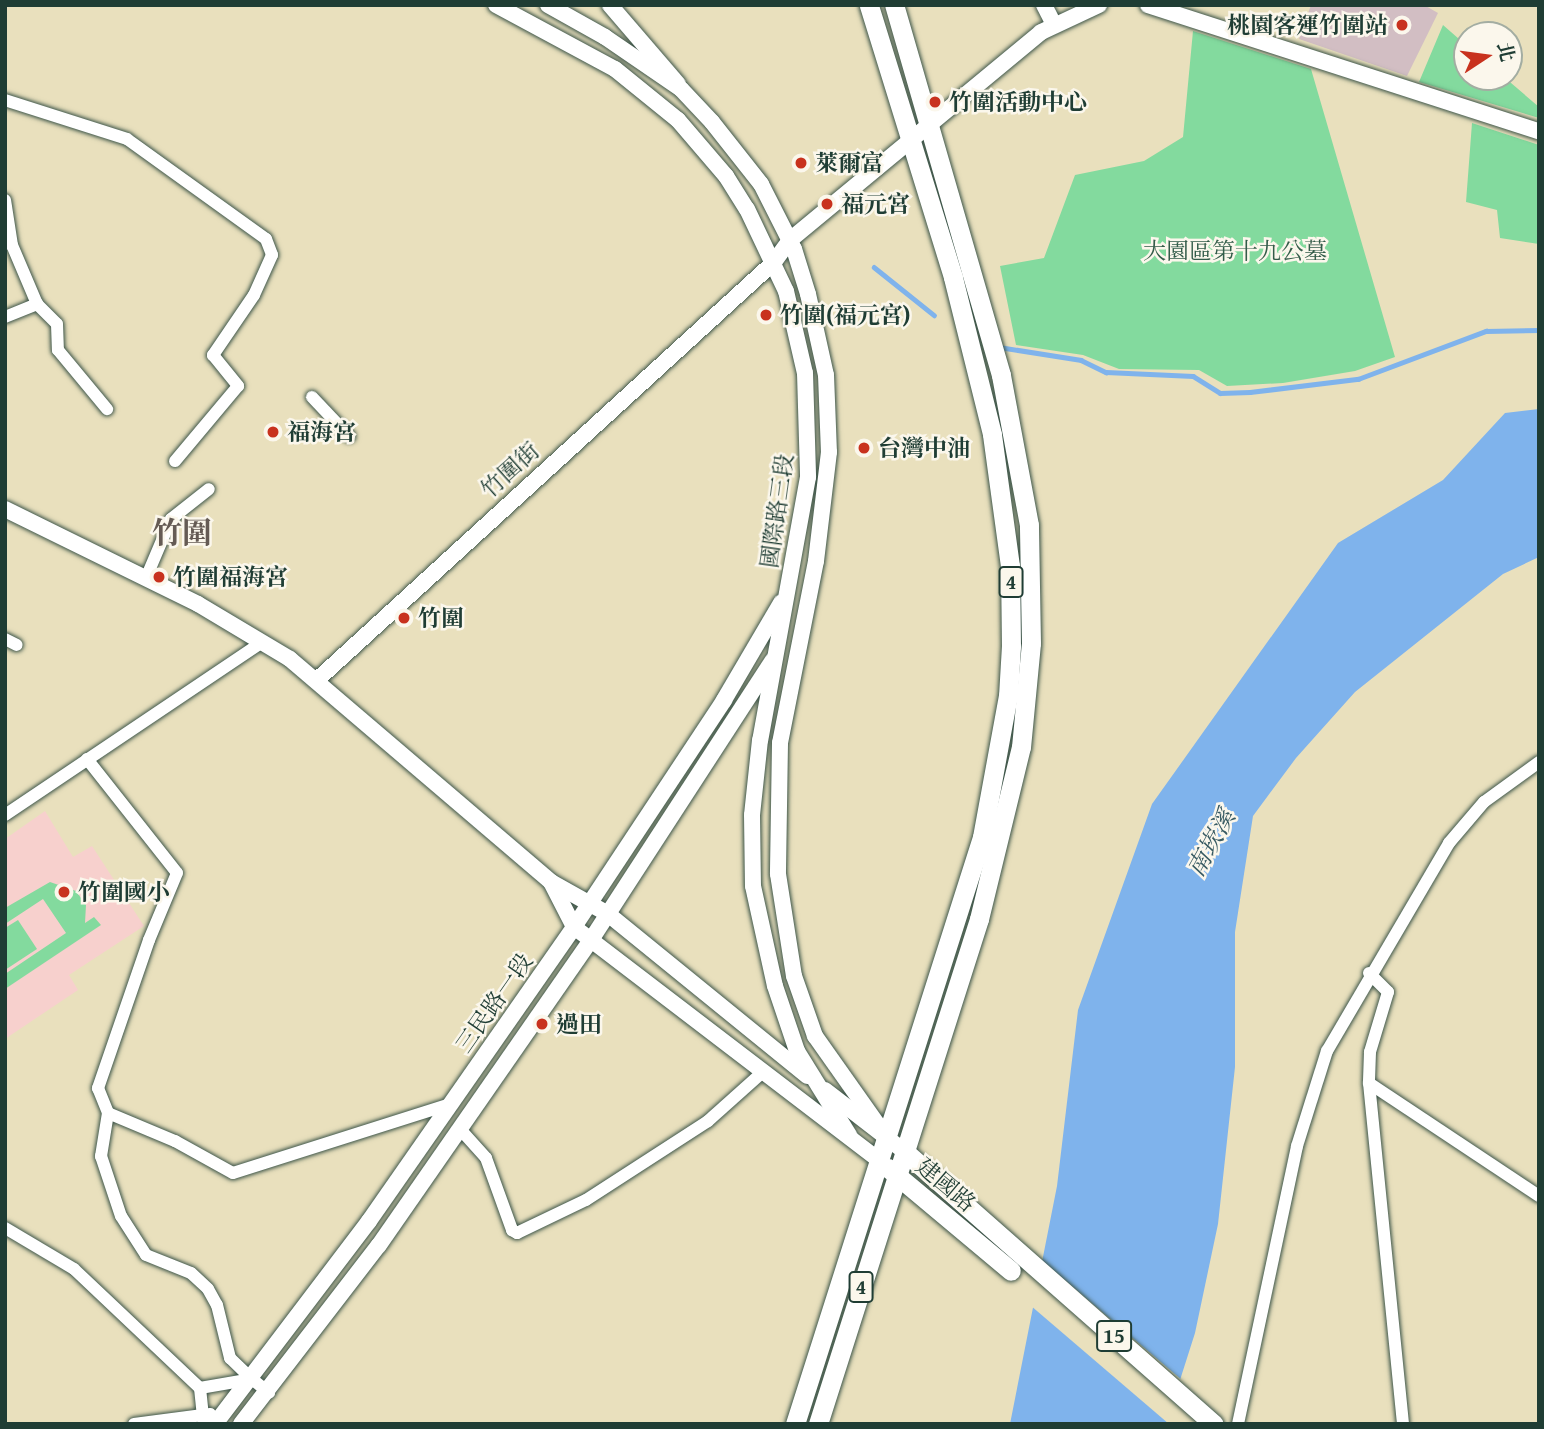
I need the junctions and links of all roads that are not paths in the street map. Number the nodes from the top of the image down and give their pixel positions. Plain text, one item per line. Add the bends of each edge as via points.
1 (496, 5) edge
2 (548, 5) edge
3 (610, 5) edge
4 (869, 5) edge
5 (894, 5) edge
6 (1044, 5) edge
7 (1099, 5) edge
8 (1148, 5) edge
9 (1053, 23) junction
10 (681, 89) junction
11 (5, 100) edge
12 (929, 124) junction
13 (1539, 131) edge
14 (910, 141) junction
15 (5, 200) edge
16 (782, 251) junction
17 (37, 304) junction
18 (5, 317) edge
19 (312, 397) dead end
20 (107, 409) dead end
21 (349, 436) dead end
22 (175, 461) dead end
23 (209, 489) dead end
24 (5, 509) edge
25 (146, 578) junction
26 (788, 592) junction
27 (807, 602) junction
28 (262, 642) junction
29 (776, 654) junction
30 (318, 679) junction
31 (86, 759) junction
32 (1539, 762) edge
33 (5, 815) edge
34 (551, 882) junction
35 (590, 901) junction
36 (608, 914) junction
37 (574, 927) junction
38 (591, 940) junction
39 (1369, 973) junction
40 (764, 1070) junction
41 (1369, 1083) junction
42 (817, 1084) junction
43 (451, 1104) junction
44 (108, 1113) junction
45 (460, 1129) junction
46 (849, 1135) junction
47 (885, 1135) junction
48 (904, 1151) junction
49 (877, 1159) junction
50 (896, 1175) junction
51 (1539, 1196) edge
52 (5, 1228) edge
53 (1011, 1271) dead end
54 (252, 1379) junction
55 (200, 1388) junction
56 (269, 1393) junction
57 (212, 1419) edge
58 (1212, 1422) edge
59 (134, 1424) edge
60 (241, 1424) edge
61 (795, 1424) edge
62 (818, 1424) edge
63 (1238, 1424) edge
64 (1403, 1424) edge

1 - 16 street, 國際路三段 via 615,69 658,102 726,176
2 - 10 street, 國際路三段 via 606,37
3 - 10 street via 674,74
4 - 14 main road, 4
5 - 12 main road, 4
6 - 9 street
7 - 9 street, 竹圍街
8 - 13 street
9 - 12 street, 竹圍街
10 - 16 street, 國際路三段 via 761,184
11 - 22 street via 127,139 266,239 272,255 254,295 214,355 238,386
12 - 14 street, 竹圍街
12 - 48 main road, 4 via 1001,375 1023,481 1032,579 1031,643 1021,747 1007,814 979,919
14 - 16 street, 竹圍街
14 - 47 main road, 4 via 953,277 992,434 1009,552 1011,646 1001,741 982,837
15 - 17 street via 12,245
16 - 26 street, 國際路三段 via 798,333 809,442 808,477
16 - 27 street, 國際路三段 via 818,332 828,399 825,502
16 - 30 street, 竹圍街
17 - 18 street
17 - 20 street via 57,324 58,349
19 - 21 street
23 - 25 street via 171,519
24 - 25 street
25 - 28 street
26 - 29 street, 國際路三段
26 - 35 street, 三民路一段 via 724,701
27 - 29 street, 三民路一段
27 - 47 street, 國際路三段 via 780,743 777,784 784,925 794,976 815,1036
28 - 30 street
28 - 31 street
29 - 36 street, 三民路一段
29 - 42 street, 國際路三段 via 753,803 753,886 775,986 797,1051
30 - 34 street
31 - 33 street
31 - 44 street via 177,873 99,1088
32 - 39 street via 1484,802 1449,843
34 - 35 street
34 - 37 street
35 - 36 street
35 - 37 street, 三民路一段
36 - 38 street, 三民路一段
36 - 42 street
37 - 38 street
37 - 43 street, 三民路一段
38 - 40 street
38 - 45 street, 三民路一段
39 - 41 street via 1388,992 1370,1052
39 - 63 street via 1327,1051 1297,1146
40 - 45 street via 708,1121 586,1200 517,1233 486,1158
40 - 46 street
41 - 51 street
41 - 64 street
42 - 46 street, 國際路三段
42 - 47 street
43 - 44 street via 233,1173 175,1141
43 - 54 street, 三民路一段
44 - 54 street via 101,1156 121,1216 146,1255 191,1273 208,1289 217,1304 230,1358
45 - 56 street, 三民路一段
46 - 49 street, 建國路
47 - 48 street, 建國路
47 - 49 main road, 4
48 - 50 main road, 4
48 - 58 main road, 建國路 / 15
49 - 50 main road, 建國路
49 - 61 main road, 4
50 - 53 main road, 建國路
50 - 62 main road, 4
52 - 55 street via 74,1269
54 - 55 street
54 - 56 street
54 - 57 street, 三民路一段
55 - 57 street
56 - 60 street, 三民路一段
57 - 59 street

